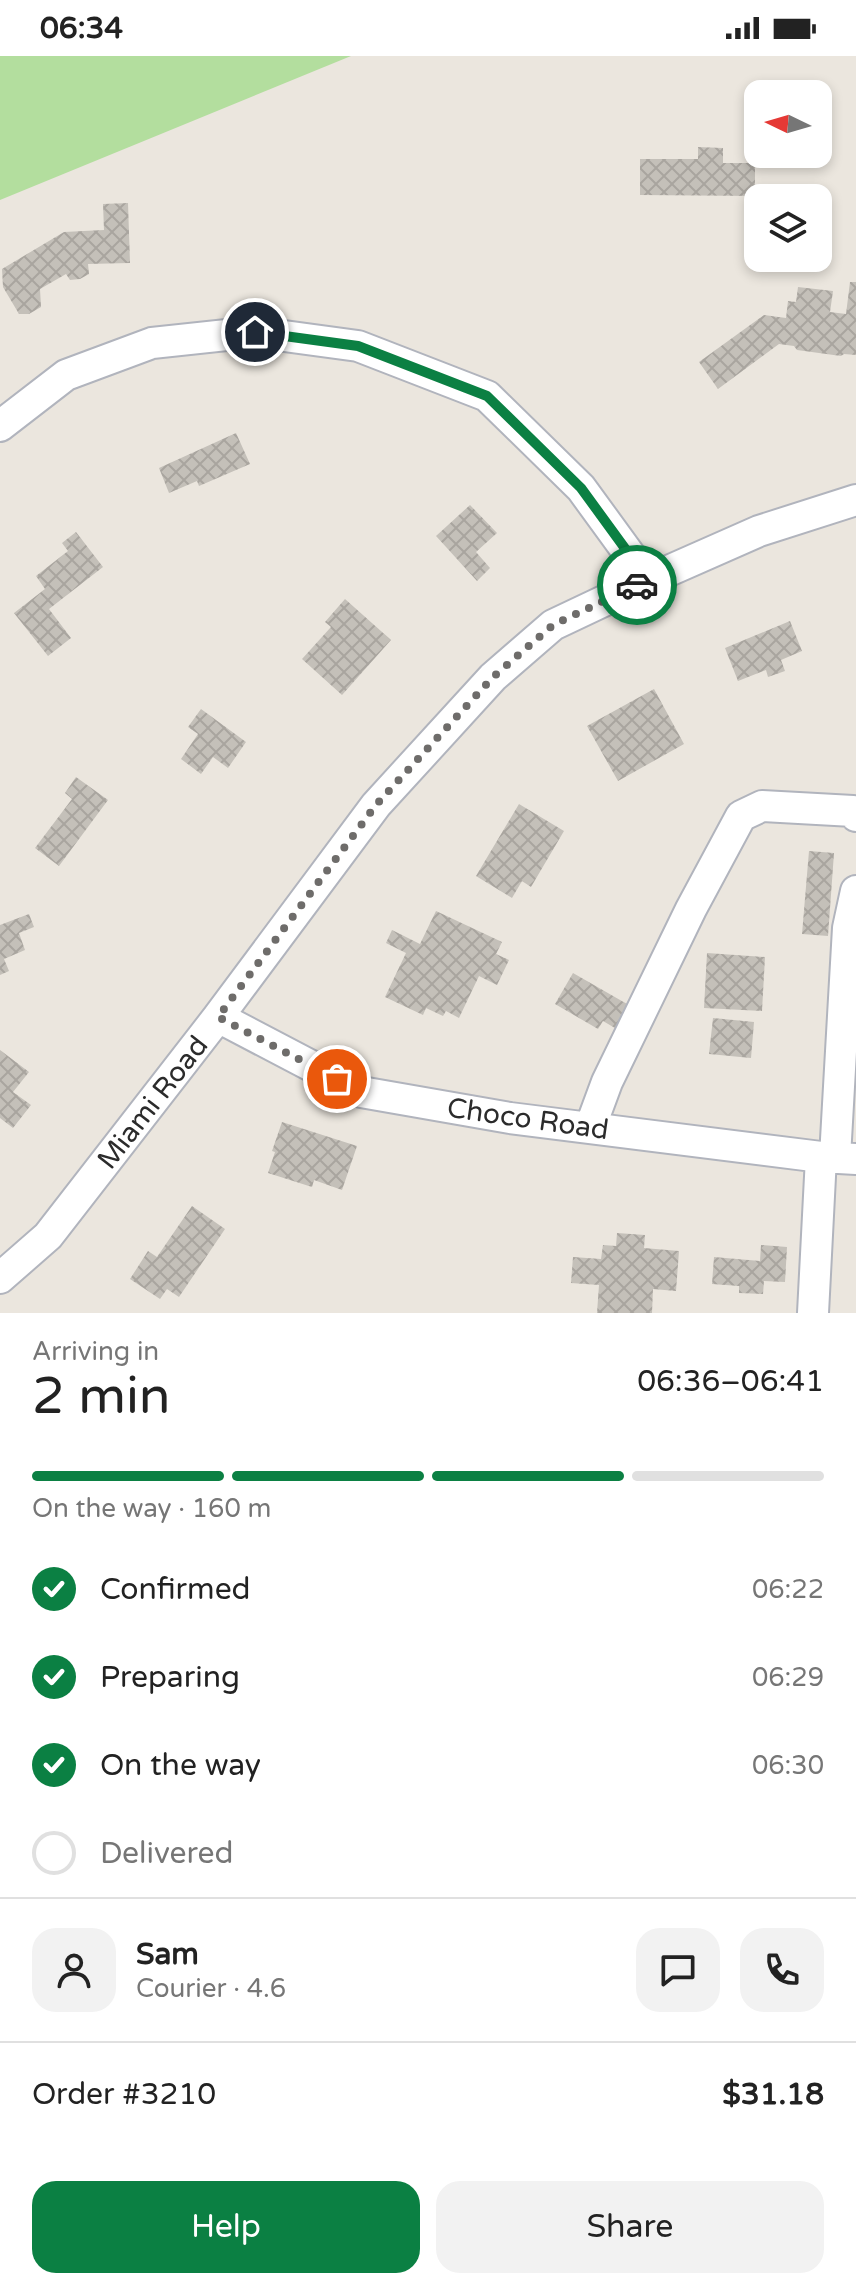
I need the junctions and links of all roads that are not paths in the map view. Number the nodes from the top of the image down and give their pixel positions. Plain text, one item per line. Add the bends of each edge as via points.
1 (0, 426) edge
2 (856, 500) edge
3 (648, 580) junction
4 (856, 816) edge
5 (856, 891) edge
6 (218, 1017) junction
7 (590, 1128) junction
8 (837, 1158) edge
9 (0, 1278) edge
10 (813, 1313) edge

1 - 3 street via 66,375 152,343 255,332 358,346 487,396 581,488
2 - 3 street, Miami Road via 759,531
3 - 6 street, Miami Road via 553,625 493,677 376,805
4 - 7 street via 853,811 762,806 741,816 691,909
5 - 8 street via 848,928
6 - 7 street, Choco Road via 361,1092
6 - 9 street, Miami Road via 48,1236
7 - 8 street, Choco Road
8 - 10 street

